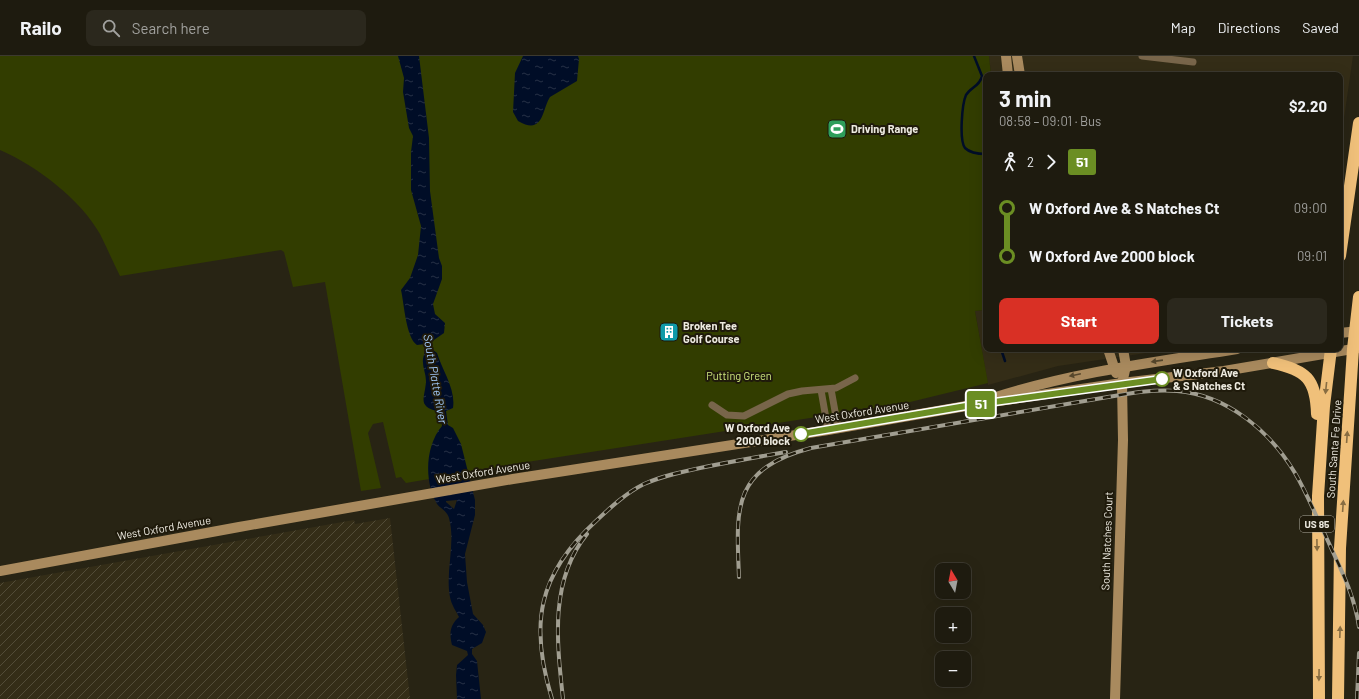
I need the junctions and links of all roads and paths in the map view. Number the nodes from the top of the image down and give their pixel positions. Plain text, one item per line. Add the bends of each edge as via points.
1 (1006, 56) edge
2 (1017, 56) edge
3 (1142, 56) edge
4 (1193, 62) dead end
5 (1008, 72) edge
6 (1020, 72) edge
7 (1359, 123) edge
8 (1343, 235) edge
9 (1359, 297) edge
10 (1357, 331) edge
11 (1343, 333) edge
12 (1356, 349) edge
13 (1343, 350) edge
14 (1109, 352) edge
15 (1124, 352) edge
16 (1217, 352) edge
17 (1325, 352) edge
18 (1330, 352) edge
19 (1273, 363) junction
20 (1126, 366) junction
21 (1113, 368) junction
22 (1359, 371) edge
23 (855, 378) dead end
24 (1122, 383) junction
25 (1350, 388) junction
26 (831, 389) junction
27 (821, 390) junction
28 (712, 405) dead end
29 (972, 405) junction
30 (833, 429) junction
31 (1319, 476) junction
32 (0, 571) edge
33 (1115, 699) edge
34 (1319, 699) edge
35 (1338, 699) edge

1 - 5 main road
2 - 6 main road
3 - 4 street
7 - 8 highway
9 - 10 highway, South Santa Fe Drive / US 85
10 - 11 main road
10 - 12 highway, South Santa Fe Drive / US 85
12 - 13 main road, West Oxford Avenue
12 - 25 highway, South Santa Fe Drive / US 85
14 - 21 main road
15 - 20 main road
16 -> 20 main road, West Oxford Avenue
17 - 19 main road, West Oxford Avenue
18 -> 31 highway, South Santa Fe Drive / US 85
19 - 24 main road, West Oxford Avenue
19 - 31 highway via 1300,371 1313,385 1317,411
20 - 21 main road, West Oxford Avenue
20 - 24 main road, South Natches Court
21 - 24 main road
21 -> 29 main road, West Oxford Avenue via 1060,378
22 - 25 highway
23 - 26 street
24 - 29 main road, West Oxford Avenue
24 - 33 main road, South Natches Court via 1123,440
35 -> 25 highway, South Santa Fe Drive / US 85 via 1340,548
26 - 27 street
26 - 30 street
27 - 28 street via 795,392 740,417 727,415
27 - 30 street
29 - 30 main road, West Oxford Avenue
30 - 32 main road, West Oxford Avenue via 493,482
31 -> 34 highway, South Santa Fe Drive / US 85

